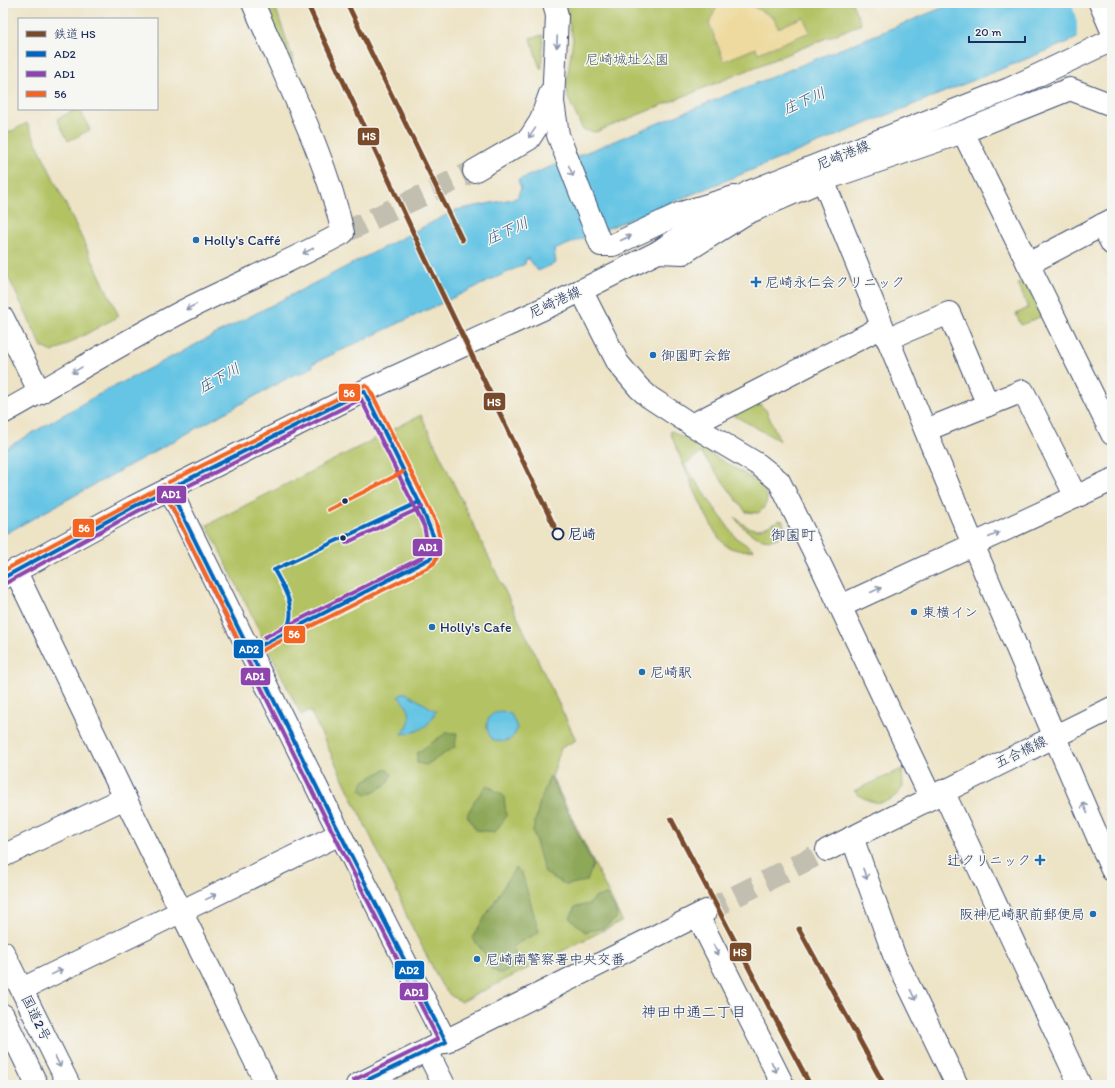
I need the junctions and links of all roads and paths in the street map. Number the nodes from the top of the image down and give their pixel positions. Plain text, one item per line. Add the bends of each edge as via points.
1 (253, 3) edge
2 (554, 3) edge
3 (1100, 3) edge
4 (1111, 32) edge
5 (556, 71) junction
6 (1112, 105) edge
7 (963, 132) junction
8 (474, 172) tunnel mouth
9 (823, 180) junction
10 (749, 192) junction
11 (1107, 223) edge
12 (1112, 244) edge
13 (658, 252) junction
14 (1028, 264) junction
15 (581, 290) junction
16 (3, 318) edge
17 (885, 333) junction
18 (40, 392) junction
19 (988, 405) junction
20 (3, 413) edge
21 (692, 425) junction
22 (926, 430) junction
23 (1112, 434) edge
24 (1112, 480) edge
25 (169, 488) junction
26 (1076, 497) junction
27 (974, 544) junction
28 (9, 574) edge
29 (841, 606) junction
30 (1112, 708) edge
31 (1054, 736) junction
32 (937, 794) junction
33 (125, 798) junction
34 (1104, 830) edge
35 (340, 834) junction
36 (852, 837) junction
37 (827, 850) tunnel mouth
38 (3, 856) edge
39 (1112, 870) edge
40 (182, 911) junction
41 (3, 952) edge
42 (22, 989) junction
43 (3, 1015) edge
44 (436, 1046) junction
45 (37, 1085) edge
46 (69, 1085) edge
47 (267, 1085) edge
48 (357, 1085) edge
49 (444, 1085) edge
50 (783, 1085) edge
51 (957, 1085) edge
52 (1080, 1085) edge

1 -> 18 main road via 309,132 336,205 343,233 193,306
2 -> 5 main road via 557,16
3 - 4 main road
4 - 10 main road, 尼崎港線 via 1009,89
5 -> 8 main road via 540,122 529,139
5 -> 10 main road via 553,102 558,134 601,245 608,246 681,214
6 - 7 main road via 1070,89
7 - 9 main road
7 - 14 main road
9 - 13 main road via 746,214 683,252
9 - 17 main road
10 - 13 main road, 尼崎港線
11 - 12 main road
11 - 14 main road
13 - 15 main road, 尼崎港線
14 - 23 main road
15 - 21 main road via 628,378 650,397
15 - 25 main road, 尼崎港線 via 364,391
16 - 18 main road
17 - 19 main road via 950,313
17 - 21 main road
17 - 22 main road
18 - 20 main road
19 - 22 main road
19 - 26 main road via 1023,391
21 - 29 main road via 759,465 779,481
22 - 27 main road
24 - 26 main road
25 - 28 main road, 尼崎港線
25 - 35 main road
27 -> 26 main road
29 -> 27 main road
27 - 31 main road
28 - 33 main road
29 - 32 main road
30 - 31 main road, 五合橋線
31 - 32 main road, 五合橋線
34 -> 31 main road
32 - 36 main road, 五合橋線
32 - 52 main road
33 - 38 main road
33 - 40 main road
34 - 39 main road
40 -> 35 main road
35 - 44 main road
36 - 37 main road, 五合橋線
36 -> 51 main road via 894,955
42 -> 40 main road
40 - 47 main road
41 - 42 main road, 国道2号
42 -> 46 main road, 国道2号
43 - 45 main road, 国道2号
44 - 48 main road
44 - 49 main road
44 -> 50 main road via 702,914

